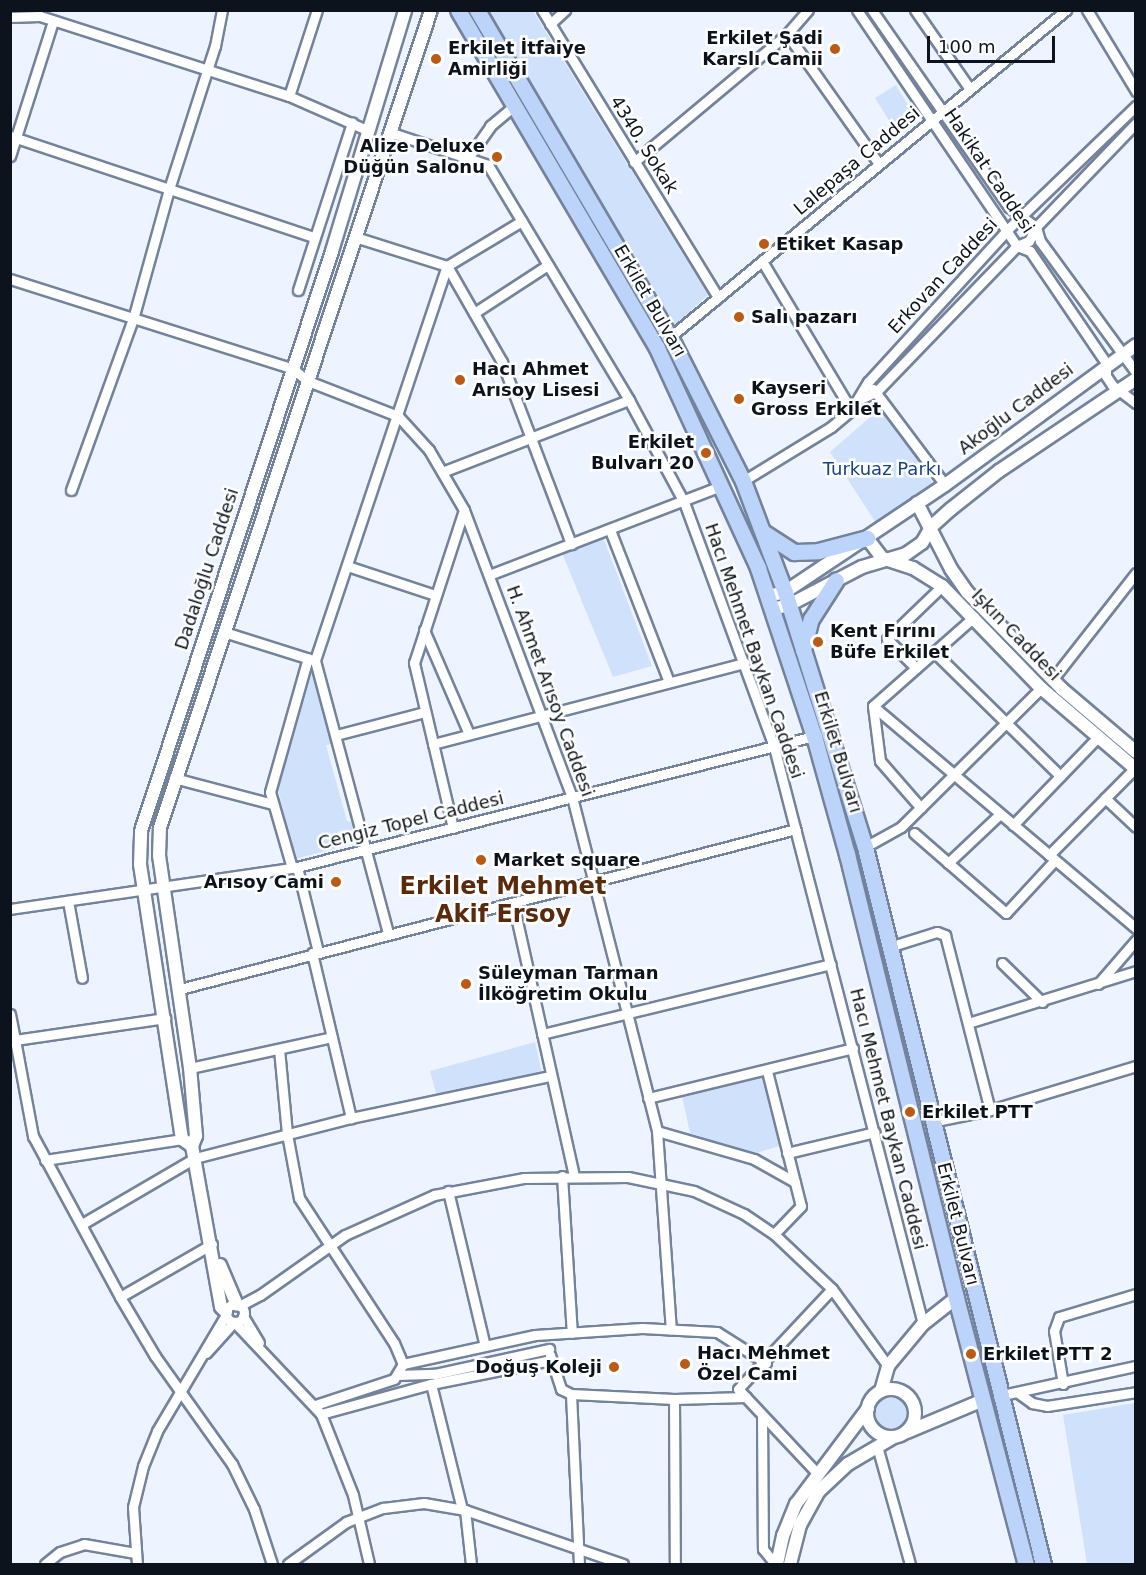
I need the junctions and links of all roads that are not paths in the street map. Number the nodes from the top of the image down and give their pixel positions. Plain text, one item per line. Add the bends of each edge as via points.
1 (222, 10) edge
2 (317, 10) edge
3 (405, 10) edge
4 (431, 10) edge
5 (458, 10) edge
6 (477, 10) edge
7 (542, 10) edge
8 (565, 10) edge
9 (808, 10) edge
10 (857, 10) edge
11 (872, 10) edge
12 (915, 10) edge
13 (1066, 10) edge
14 (1087, 10) edge
15 (30, 13) edge
16 (10, 17) edge
17 (54, 21) junction
18 (550, 24) junction
19 (787, 34) junction
20 (208, 70) junction
21 (970, 89) junction
22 (1136, 91) edge
23 (289, 96) junction
24 (514, 106) junction
25 (1136, 106) edge
26 (942, 112) junction
27 (934, 119) junction
28 (352, 123) junction
29 (1136, 123) edge
30 (369, 131) junction
31 (389, 132) junction
32 (13, 137) edge
33 (10, 156) edge
34 (468, 158) junction
35 (634, 162) junction
36 (879, 164) junction
37 (169, 189) junction
38 (1022, 217) junction
39 (522, 221) junction
40 (1036, 227) junction
41 (1008, 230) junction
42 (314, 237) junction
43 (355, 237) junction
44 (1017, 246) junction
45 (762, 261) junction
46 (548, 265) junction
47 (447, 267) junction
48 (10, 279) edge
49 (298, 290) dead end
50 (718, 297) junction
51 (474, 313) junction
52 (133, 319) junction
53 (670, 337) junction
54 (1136, 345) edge
55 (1120, 354) junction
56 (1106, 363) junction
57 (293, 369) junction
58 (1136, 372) edge
59 (1136, 379) edge
60 (308, 381) junction
61 (868, 382) junction
62 (1120, 389) junction
63 (876, 392) junction
64 (860, 399) junction
65 (629, 400) junction
66 (1136, 403) edge
67 (851, 410) junction
68 (398, 416) junction
69 (532, 438) junction
70 (442, 471) junction
71 (743, 481) junction
72 (945, 485) junction
73 (722, 486) junction
74 (71, 490) dead end
75 (684, 502) junction
76 (917, 503) junction
77 (464, 510) junction
78 (932, 526) junction
79 (610, 530) junction
80 (763, 532) junction
81 (867, 538) junction
82 (571, 544) junction
83 (887, 561) junction
84 (347, 566) junction
85 (1136, 573) edge
86 (489, 575) junction
87 (836, 580) junction
88 (942, 586) junction
89 (435, 595) junction
90 (787, 598) junction
91 (770, 602) junction
92 (974, 616) junction
93 (424, 630) junction
94 (224, 632) junction
95 (803, 650) junction
96 (934, 652) junction
97 (312, 659) junction
98 (745, 663) junction
99 (916, 668) junction
100 (1052, 680) junction
101 (669, 682) junction
102 (1041, 688) junction
103 (873, 706) junction
104 (425, 712) junction
105 (544, 714) junction
106 (1007, 724) junction
107 (469, 734) junction
108 (336, 735) junction
109 (814, 736) junction
110 (1098, 737) junction
111 (433, 744) junction
112 (774, 747) junction
113 (1136, 752) edge
114 (1135, 768) edge
115 (956, 776) junction
116 (1060, 776) junction
117 (174, 778) junction
118 (572, 797) junction
119 (1104, 798) junction
120 (273, 804) junction
121 (921, 808) junction
122 (1000, 814) junction
123 (1014, 825) junction
124 (1136, 827) edge
125 (453, 828) junction
126 (796, 829) junction
127 (914, 833) dead end
128 (865, 847) junction
129 (368, 850) junction
130 (1052, 857) junction
131 (948, 863) junction
132 (294, 867) junction
133 (593, 884) junction
134 (163, 889) junction
135 (144, 891) junction
136 (68, 901) junction
137 (513, 903) junction
138 (10, 909) edge
139 (1136, 928) edge
140 (388, 933) junction
141 (1136, 940) edge
142 (889, 947) junction
143 (315, 952) junction
144 (1002, 963) dead end
145 (831, 964) junction
146 (1136, 971) edge
147 (82, 978) dead end
148 (1098, 984) junction
149 (180, 989) junction
150 (1042, 1002) junction
151 (626, 1012) junction
152 (10, 1014) edge
153 (165, 1018) junction
154 (968, 1023) junction
155 (543, 1034) junction
156 (333, 1037) junction
157 (13, 1040) edge
158 (853, 1048) junction
159 (279, 1049) junction
160 (1136, 1066) edge
161 (190, 1068) junction
162 (767, 1071) junction
163 (550, 1076) junction
164 (648, 1098) junction
165 (990, 1110) junction
166 (351, 1118) junction
167 (931, 1122) junction
168 (657, 1131) junction
169 (875, 1132) junction
170 (287, 1134) junction
171 (190, 1148) junction
172 (787, 1153) junction
173 (45, 1160) junction
174 (562, 1176) junction
175 (574, 1176) junction
176 (663, 1182) junction
177 (795, 1182) junction
178 (448, 1191) junction
179 (82, 1224) junction
180 (774, 1234) junction
181 (331, 1244) junction
182 (213, 1248) junction
183 (832, 1289) junction
184 (974, 1293) junction
185 (1136, 1294) edge
186 (120, 1297) junction
187 (956, 1298) junction
188 (241, 1310) junction
189 (226, 1314) junction
190 (234, 1323) junction
191 (923, 1324) junction
192 (671, 1329) junction
193 (572, 1333) junction
194 (546, 1335) junction
195 (260, 1345) junction
196 (485, 1346) junction
197 (549, 1348) junction
198 (204, 1354) junction
199 (551, 1359) junction
200 (766, 1363) junction
201 (403, 1364) junction
202 (888, 1366) junction
203 (1136, 1366) edge
204 (397, 1375) junction
205 (431, 1384) junction
206 (1063, 1384) junction
207 (881, 1391) junction
208 (179, 1392) junction
209 (1017, 1392) junction
210 (1136, 1392) edge
211 (571, 1394) junction
212 (746, 1398) junction
213 (990, 1398) junction
214 (674, 1399) junction
215 (315, 1405) junction
216 (868, 1408) junction
217 (321, 1414) junction
218 (762, 1415) junction
219 (900, 1435) junction
220 (877, 1446) junction
221 (817, 1473) junction
222 (464, 1510) junction
223 (359, 1516) junction
224 (578, 1551) junction
225 (135, 1553) junction
226 (45, 1564) edge
227 (137, 1564) edge
228 (272, 1564) edge
229 (288, 1564) edge
230 (369, 1564) edge
231 (471, 1564) edge
232 (579, 1564) edge
233 (623, 1564) edge
234 (675, 1564) edge
235 (776, 1564) edge
236 (790, 1564) edge
237 (910, 1564) edge
238 (1026, 1564) edge
239 (1042, 1564) edge

1 - 20 street
2 - 23 street
3 - 30 street, Dadaloğlu Caddesi
4 - 31 street, Dadaloğlu Caddesi
5 - 24 main road, Erkilet Bulvarı
6 - 53 main road, Erkilet Bulvarı
7 - 18 street, 4340. Sokak
8 - 18 street
9 - 19 street
10 - 27 street, Hakikat Caddesi
11 - 26 street, Hakikat Caddesi
12 - 21 street
13 - 21 street, Lalepaşa Caddesi
14 - 22 street
15 - 16 street
15 - 17 street
17 - 20 street
17 - 32 street
18 - 35 street, 4340. Sokak
19 - 35 street
19 - 36 street
20 - 23 street
20 - 37 street
21 - 26 street, Lalepaşa Caddesi
23 - 28 street
24 - 34 street via 490,126
24 - 73 main road, Erkilet Bulvarı via 657,348
25 - 38 street, Erkovan Caddesi
26 - 27 street, Lalepaşa Caddesi
26 - 38 street, Hakikat Caddesi via 1009,207
27 - 36 street, Lalepaşa Caddesi
27 - 41 street, Hakikat Caddesi
28 - 30 street
28 - 42 street
29 - 40 street, Erkovan Caddesi
30 - 57 street, Dadaloğlu Caddesi
31 - 34 street, Hacı Mehmet Baykan Caddesi
31 - 43 street, Dadaloğlu Caddesi
32 - 33 street
32 - 37 street
34 - 39 street, Hacı Mehmet Baykan Caddesi via 488,165
35 - 50 street, 4340. Sokak
36 - 45 street, Lalepaşa Caddesi
37 - 42 street
37 - 52 street
38 - 40 street, Hakikat Caddesi
38 - 41 street, Erkovan Caddesi
39 - 46 street, Hacı Mehmet Baykan Caddesi
39 - 47 street
40 - 44 street, Erkovan Caddesi via 1029,241
40 - 55 street, Hakikat Caddesi via 1040,241
41 - 44 street, Hakikat Caddesi
41 - 61 street, Erkovan Caddesi
42 - 49 street
43 - 47 street
43 - 60 street, Dadaloğlu Caddesi
44 - 56 street, Hakikat Caddesi via 1030,251
44 - 63 street, Erkovan Caddesi
45 - 50 street, Lalepaşa Caddesi
45 - 67 street
46 - 51 street
46 - 65 street, Hacı Mehmet Baykan Caddesi
47 - 51 street
47 - 68 street
48 - 52 street
50 - 53 street, Lalepaşa Caddesi
51 - 69 street via 502,362
52 - 57 street
52 - 74 street
53 - 71 main road, Erkilet Bulvarı
54 - 55 street, Akoğlu Caddesi
55 - 56 street, Akoğlu Caddesi
55 - 58 street, Hakikat Caddesi
56 - 62 street, Hakikat Caddesi via 1106,376
56 - 72 street, Akoğlu Caddesi
57 - 60 street, H. Ahmet Arısoy Caddesi
57 - 135 street, Dadaloğlu Caddesi via 144,819 140,854
59 - 62 street, Akoğlu Caddesi
60 - 68 street, H. Ahmet Arısoy Caddesi
60 - 94 street, Dadaloğlu Caddesi
61 - 63 street
61 - 64 street, Erkovan Caddesi
62 - 66 street, Hakikat Caddesi
62 - 78 street, Akoğlu Caddesi via 999,471
63 - 64 street, Erkovan Caddesi
63 - 72 street
64 - 67 street, Erkovan Caddesi
65 - 69 street
65 - 75 street, Hacı Mehmet Baykan Caddesi
67 - 71 street, Erkovan Caddesi via 831,427
68 - 70 street, H. Ahmet Arısoy Caddesi
68 - 84 street
69 - 70 street
69 - 82 street
70 - 77 street, H. Ahmet Arısoy Caddesi
71 - 80 main road, Erkilet Bulvarı
72 - 76 street, Akoğlu Caddesi
73 - 75 street
73 - 91 main road, Erkilet Bulvarı
75 - 79 street
75 - 98 street, Hacı Mehmet Baykan Caddesi
76 - 78 street, Işkın Caddesi
76 - 81 street, Akoğlu Caddesi
77 - 86 street, H. Ahmet Arısoy Caddesi
77 - 89 street
78 - 83 street, Akoğlu Caddesi via 922,543
78 - 100 street, Işkın Caddesi via 960,584
79 - 82 street
79 - 101 street
80 - 81 main road via 794,552 818,551
80 - 90 main road, Erkilet Bulvarı
81 - 83 street
81 - 90 street, Akoğlu Caddesi
82 - 86 street
83 - 87 street, Akoğlu Caddesi via 862,567
83 - 88 street, Işkın Caddesi via 913,568
84 - 89 street
84 - 97 street
85 - 100 street
86 - 105 street, H. Ahmet Arısoy Caddesi
87 - 90 street, Akoğlu Caddesi
87 - 95 main road via 811,619
88 - 92 street, Işkın Caddesi
88 - 99 street via 888,639
89 - 93 street
90 - 91 street, Akoğlu Caddesi
90 - 95 main road, Erkilet Bulvarı
91 - 109 main road, Erkilet Bulvarı
92 - 96 street
92 - 102 street, Işkın Caddesi
93 - 104 street via 414,663
93 - 107 street
94 - 97 street
94 - 117 street, Dadaloğlu Caddesi
95 - 128 main road, Erkilet Bulvarı
96 - 99 street
96 - 106 street
97 - 108 street
97 - 120 street via 270,792
98 - 101 street
98 - 112 street, Hacı Mehmet Baykan Caddesi
99 - 103 street
100 - 113 street, Işkın Caddesi
101 - 105 street
102 - 106 street
102 - 110 street, Işkın Caddesi
103 - 115 street
103 - 121 street via 880,761
104 - 108 street
104 - 111 street
105 - 107 street
105 - 118 street, H. Ahmet Arısoy Caddesi
106 - 115 street
106 - 116 street
107 - 111 street
108 - 129 street
109 - 112 street, Cengiz Topel Caddesi
109 - 187 main road, Erkilet Bulvarı via 850,865
110 - 114 street, Işkın Caddesi
110 - 116 street
111 - 125 street
112 - 118 street, Cengiz Topel Caddesi
112 - 126 street, Hacı Mehmet Baykan Caddesi
114 - 119 street
115 - 121 street
115 - 122 street
116 - 123 street
117 - 120 street
117 - 134 street, Dadaloğlu Caddesi via 160,828
118 - 125 street, Cengiz Topel Caddesi
118 - 133 street, H. Ahmet Arısoy Caddesi
119 - 124 street
119 - 130 street
120 - 132 street
121 - 128 street via 901,827
122 - 123 street
122 - 131 street
123 - 130 street
125 - 129 street, Cengiz Topel Caddesi
126 - 133 street
126 - 145 street, Hacı Mehmet Baykan Caddesi
127 - 131 street
128 - 142 main road, Erkilet Bulvarı
129 - 132 street, Cengiz Topel Caddesi
129 - 140 street
130 - 131 street via 1006,913
130 - 139 street
132 - 134 street, Cengiz Topel Caddesi
132 - 143 street
133 - 137 street
133 - 151 street, H. Ahmet Arısoy Caddesi
134 - 135 street, Cengiz Topel Caddesi
134 - 149 street, Dadaloğlu Caddesi
135 - 136 street, Cengiz Topel Caddesi
135 - 153 street, Dadaloğlu Caddesi
136 - 138 street, Cengiz Topel Caddesi
136 - 147 street
137 - 140 street
137 - 155 street
140 - 143 street
141 - 148 street
142 - 154 street via 937,932 945,935
142 - 167 main road, Erkilet Bulvarı
143 - 149 street
143 - 156 street
144 - 150 street
145 - 151 street
145 - 158 street, Hacı Mehmet Baykan Caddesi
146 - 148 street
148 - 150 street
149 - 161 street, Dadaloğlu Caddesi
150 - 154 street
151 - 155 street
151 - 164 street, H. Ahmet Arısoy Caddesi
152 - 157 street
153 - 157 street
153 - 171 street, Dadaloğlu Caddesi
154 - 165 street
155 - 163 street
156 - 159 street
156 - 166 street
157 - 173 street via 27,1116
158 - 162 street
158 - 169 street, Hacı Mehmet Baykan Caddesi
159 - 161 street
159 - 170 street
160 - 165 street
161 - 171 street, Dadaloğlu Caddesi via 196,1136
162 - 164 street
162 - 172 street
163 - 166 street
163 - 175 street
164 - 168 street, H. Ahmet Arısoy Caddesi
165 - 167 street
166 - 170 street
167 - 184 main road, Erkilet Bulvarı
168 - 176 street, H. Ahmet Arısoy Caddesi
168 - 177 street via 754,1159
169 - 172 street
169 - 191 street, Hacı Mehmet Baykan Caddesi
170 - 171 street
170 - 181 street via 299,1198
171 - 173 street
171 - 179 street
171 - 182 street, Dadaloğlu Caddesi
172 - 177 street
173 - 179 street
174 - 175 street
174 - 178 street via 497,1181
174 - 193 street
175 - 176 street
176 - 180 street via 731,1207
176 - 192 street, H. Ahmet Arısoy Caddesi
177 - 180 street via 801,1206
178 - 181 street via 381,1216
178 - 196 street
179 - 186 street
180 - 183 street
181 - 188 street
181 - 201 street via 394,1343
182 - 186 street
182 - 188 street, Dadaloğlu Caddesi
182 - 189 street, Dadaloğlu Caddesi via 221,1307
183 - 200 street
183 - 202 street
184 - 187 main road
184 - 213 main road, Erkilet Bulvarı
185 - 206 street via 1059,1317 1054,1331
186 - 208 street
187 - 191 street
187 - 213 main road, Erkilet Bulvarı
188 - 189 street via 228,1307
188 - 190 street
188 - 195 street
189 - 190 street
189 - 198 street
190 - 195 street
190 - 198 street
191 - 202 street
192 - 193 street
192 - 200 street via 717,1332
193 - 194 street
194 - 196 street
194 - 197 street
195 - 215 street
196 - 201 street
197 - 199 street
197 - 204 street via 435,1374
198 - 208 street
199 - 205 street
199 - 211 street via 561,1389
200 - 212 street via 738,1389
201 - 204 street
202 - 207 street
203 - 206 street
204 - 215 street via 370,1389
205 - 217 street
205 - 222 street
206 - 209 street
207 - 216 street
207 - 219 street via 897,1389 912,1401 916,1416
208 - 225 street via 150,1446 138,1480 133,1507
208 - 228 street via 237,1473
209 - 210 street via 1032,1403 1047,1406
209 - 213 street
211 - 214 street
211 - 224 street
212 - 214 street
212 - 218 street
213 - 219 street
213 - 238 main road, Erkilet Bulvarı
213 - 239 main road, Erkilet Bulvarı
214 - 234 street
215 - 217 street
216 - 219 street via 873,1429
216 - 221 street
217 - 223 street
218 - 221 street
218 - 235 street via 763,1549
219 - 220 street
220 - 236 street via 836,1474 814,1498 796,1537
220 - 237 street
221 - 235 street via 787,1524
222 - 223 street via 411,1504
222 - 224 street
222 - 231 street
223 - 229 street via 323,1535
223 - 230 street
224 - 232 street
224 - 233 street
225 - 226 street via 84,1544 60,1552
225 - 227 street

